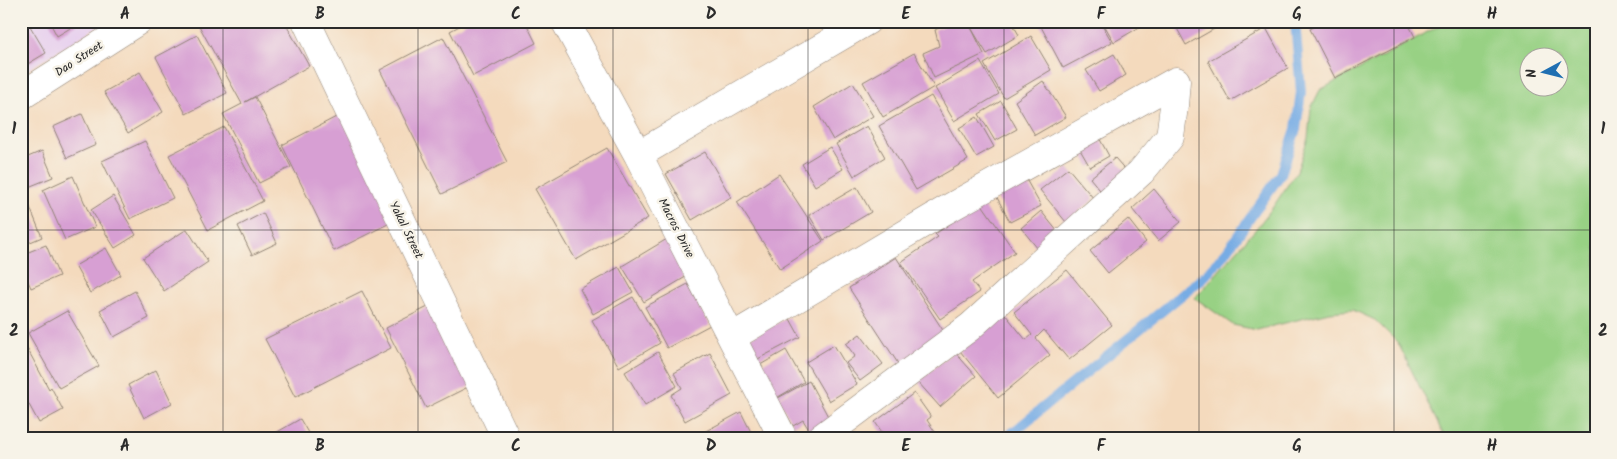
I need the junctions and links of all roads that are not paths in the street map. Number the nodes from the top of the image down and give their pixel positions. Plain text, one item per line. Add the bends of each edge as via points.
1 (138, 21) edge
2 (306, 21) edge
3 (565, 21) edge
4 (853, 25) edge
5 (21, 96) edge
6 (638, 155) junction
7 (732, 337) junction
8 (506, 438) edge
9 (783, 438) edge
10 (821, 438) edge

1 - 5 street, Dao Street
2 - 8 street, Yakal Street
3 - 6 street, Macros Drive
4 - 6 street
6 - 7 street, Macros Drive
7 - 9 street, Macros Drive
7 - 10 street via 944,211 1176,81 1170,137 1141,172 970,327

